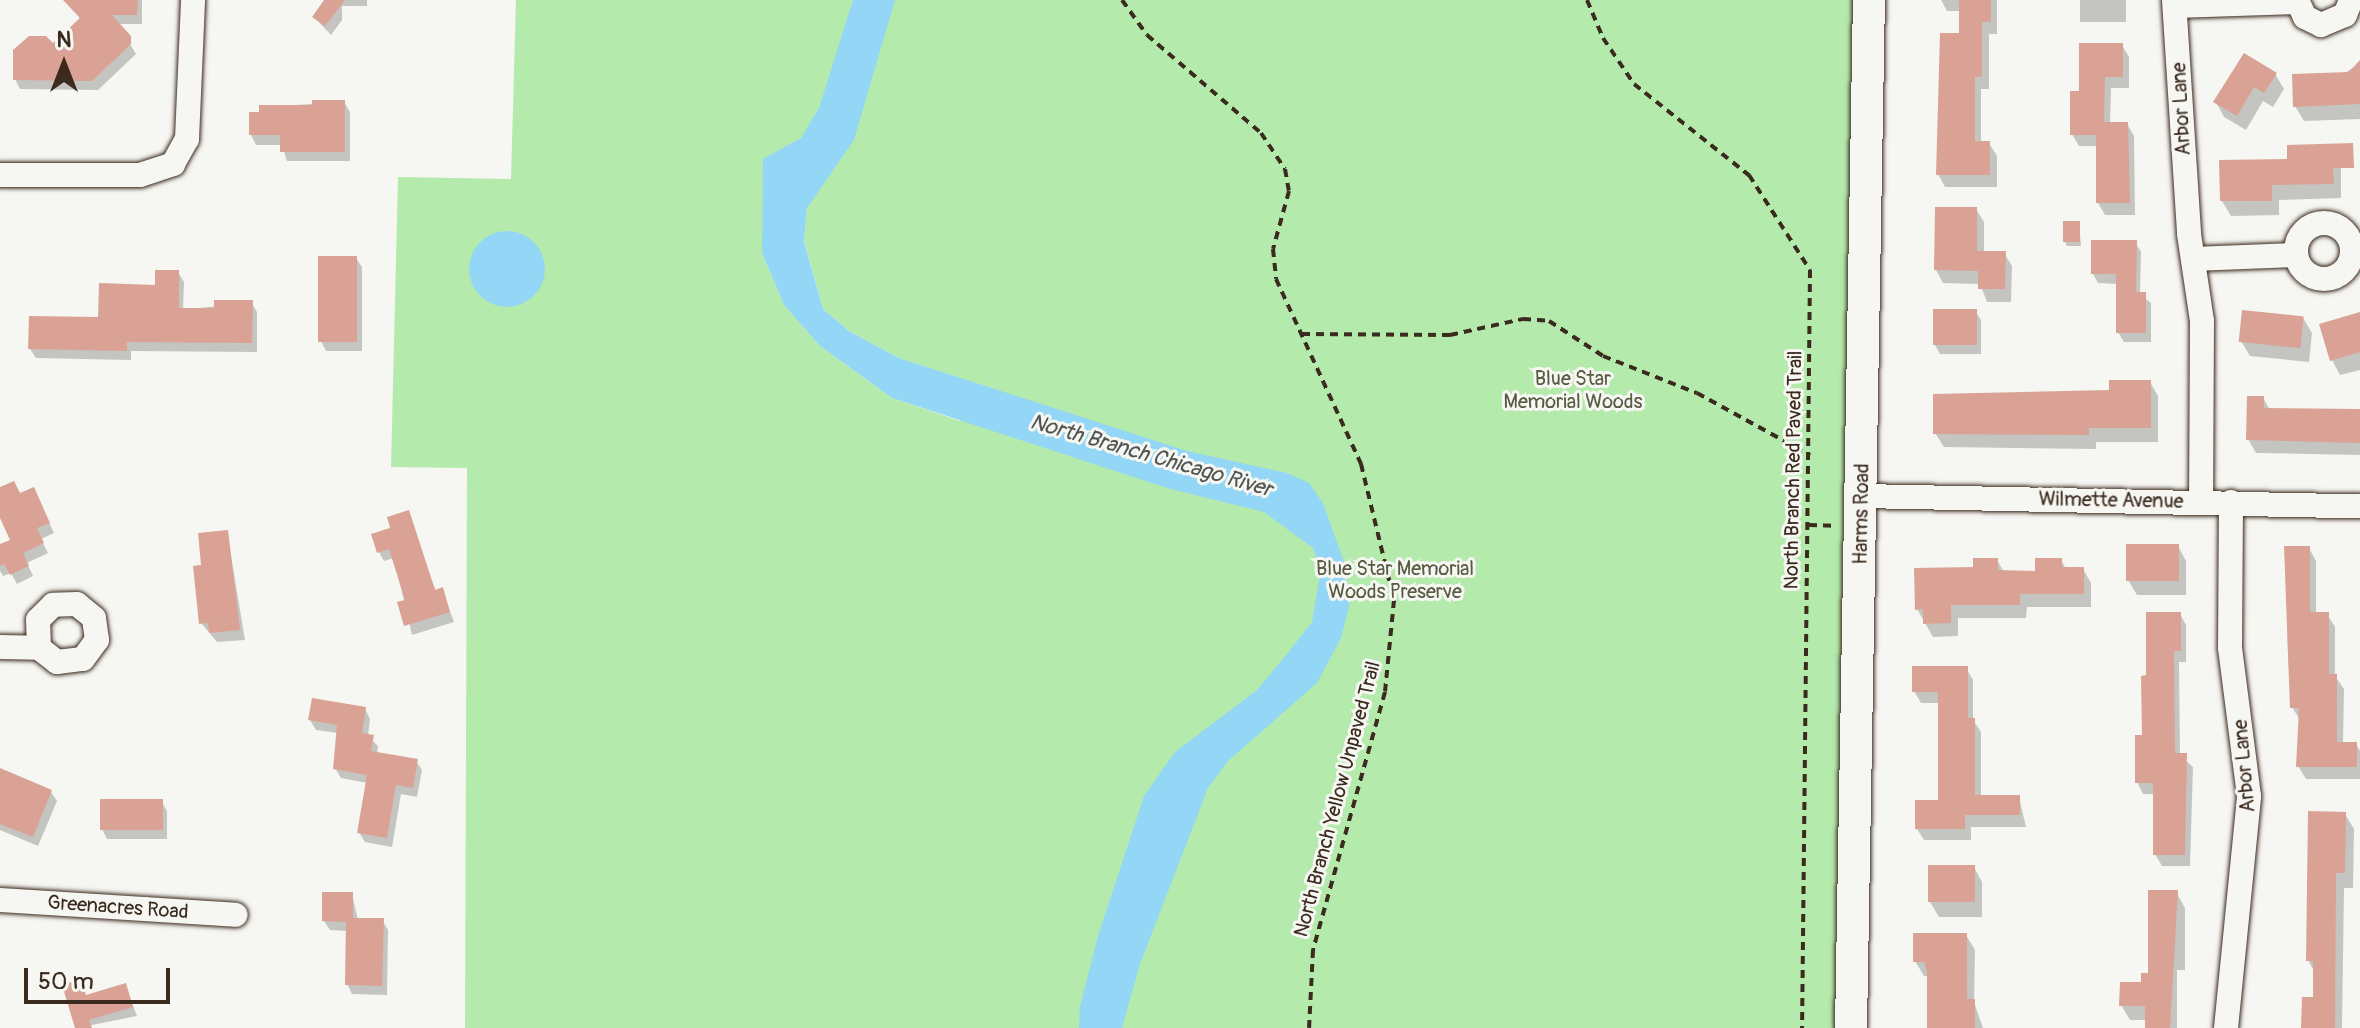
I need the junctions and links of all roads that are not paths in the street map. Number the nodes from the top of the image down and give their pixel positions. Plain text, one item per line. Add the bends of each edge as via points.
1 (193, 0) edge
2 (1869, 0) edge
3 (2351, 0) edge
4 (2297, 1) edge
5 (2174, 3) edge
6 (0, 175) edge
7 (2295, 255) dead end
8 (2193, 259) junction
9 (1862, 496) junction
10 (2201, 501) junction
11 (2231, 502) junction
12 (2360, 506) edge
13 (0, 647) edge
14 (39, 648) dead end
15 (0, 900) edge
16 (236, 915) dead end
17 (1851, 1028) edge
18 (2226, 1028) edge

1 - 6 street via 187,139 173,164 140,175
2 - 9 main road, Harms Road
3 - 4 street, Arbor Lane via 2345,15 2321,25 2305,17
4 - 5 street, Arbor Lane
5 - 8 street, Arbor Lane
7 - 8 street
8 - 10 street, Arbor Lane via 2205,379
9 - 10 street, Wilmette Avenue
9 - 17 main road, Harms Road
10 - 11 street, Wilmette Avenue
11 - 12 street, Wilmette Avenue
11 - 18 street, Arbor Lane via 2230,648 2249,796
13 - 14 street
15 - 16 street, Greenacres Road

